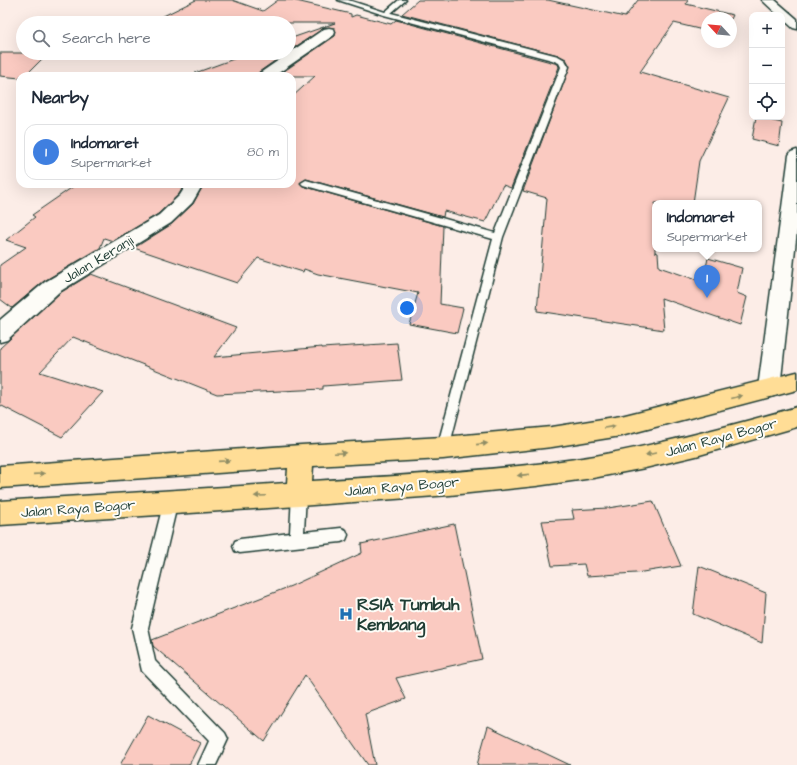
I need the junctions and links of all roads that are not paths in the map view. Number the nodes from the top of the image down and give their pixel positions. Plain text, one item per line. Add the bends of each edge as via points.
1 (341, 0) edge
2 (403, 0) edge
3 (768, 0) edge
4 (386, 14) junction
5 (797, 25) edge
6 (329, 32) dead end
7 (296, 55) edge
8 (288, 60) edge
9 (271, 72) edge
10 (797, 155) edge
11 (306, 183) dead end
12 (193, 188) edge
13 (498, 237) junction
14 (0, 334) edge
15 (797, 381) edge
16 (769, 388) junction
17 (797, 416) edge
18 (443, 448) junction
19 (301, 456) junction
20 (0, 477) edge
21 (299, 494) junction
22 (171, 501) junction
23 (0, 513) edge
24 (341, 535) dead end
25 (297, 540) junction
26 (240, 546) dead end
27 (207, 765) edge

1 - 4 lane
2 - 4 lane
3 - 5 street
4 - 13 lane via 555,58 565,67
6 - 7 street
8 - 9 street
10 - 16 street
11 - 13 lane
12 - 14 street, Jalan Keranji via 186,199 165,219 52,287
13 - 18 lane
15 - 16 highway
18 -> 16 highway via 552,437 621,426
17 -> 21 highway, Jalan Raya Bogor via 734,435 594,467 434,484
19 -> 18 highway
20 -> 19 highway
19 - 21 highway
21 -> 22 highway, Jalan Raya Bogor
21 - 25 lane
22 - 23 highway, Jalan Raya Bogor
22 - 27 lane via 140,628 148,666 219,739
24 - 25 lane
25 - 26 lane

